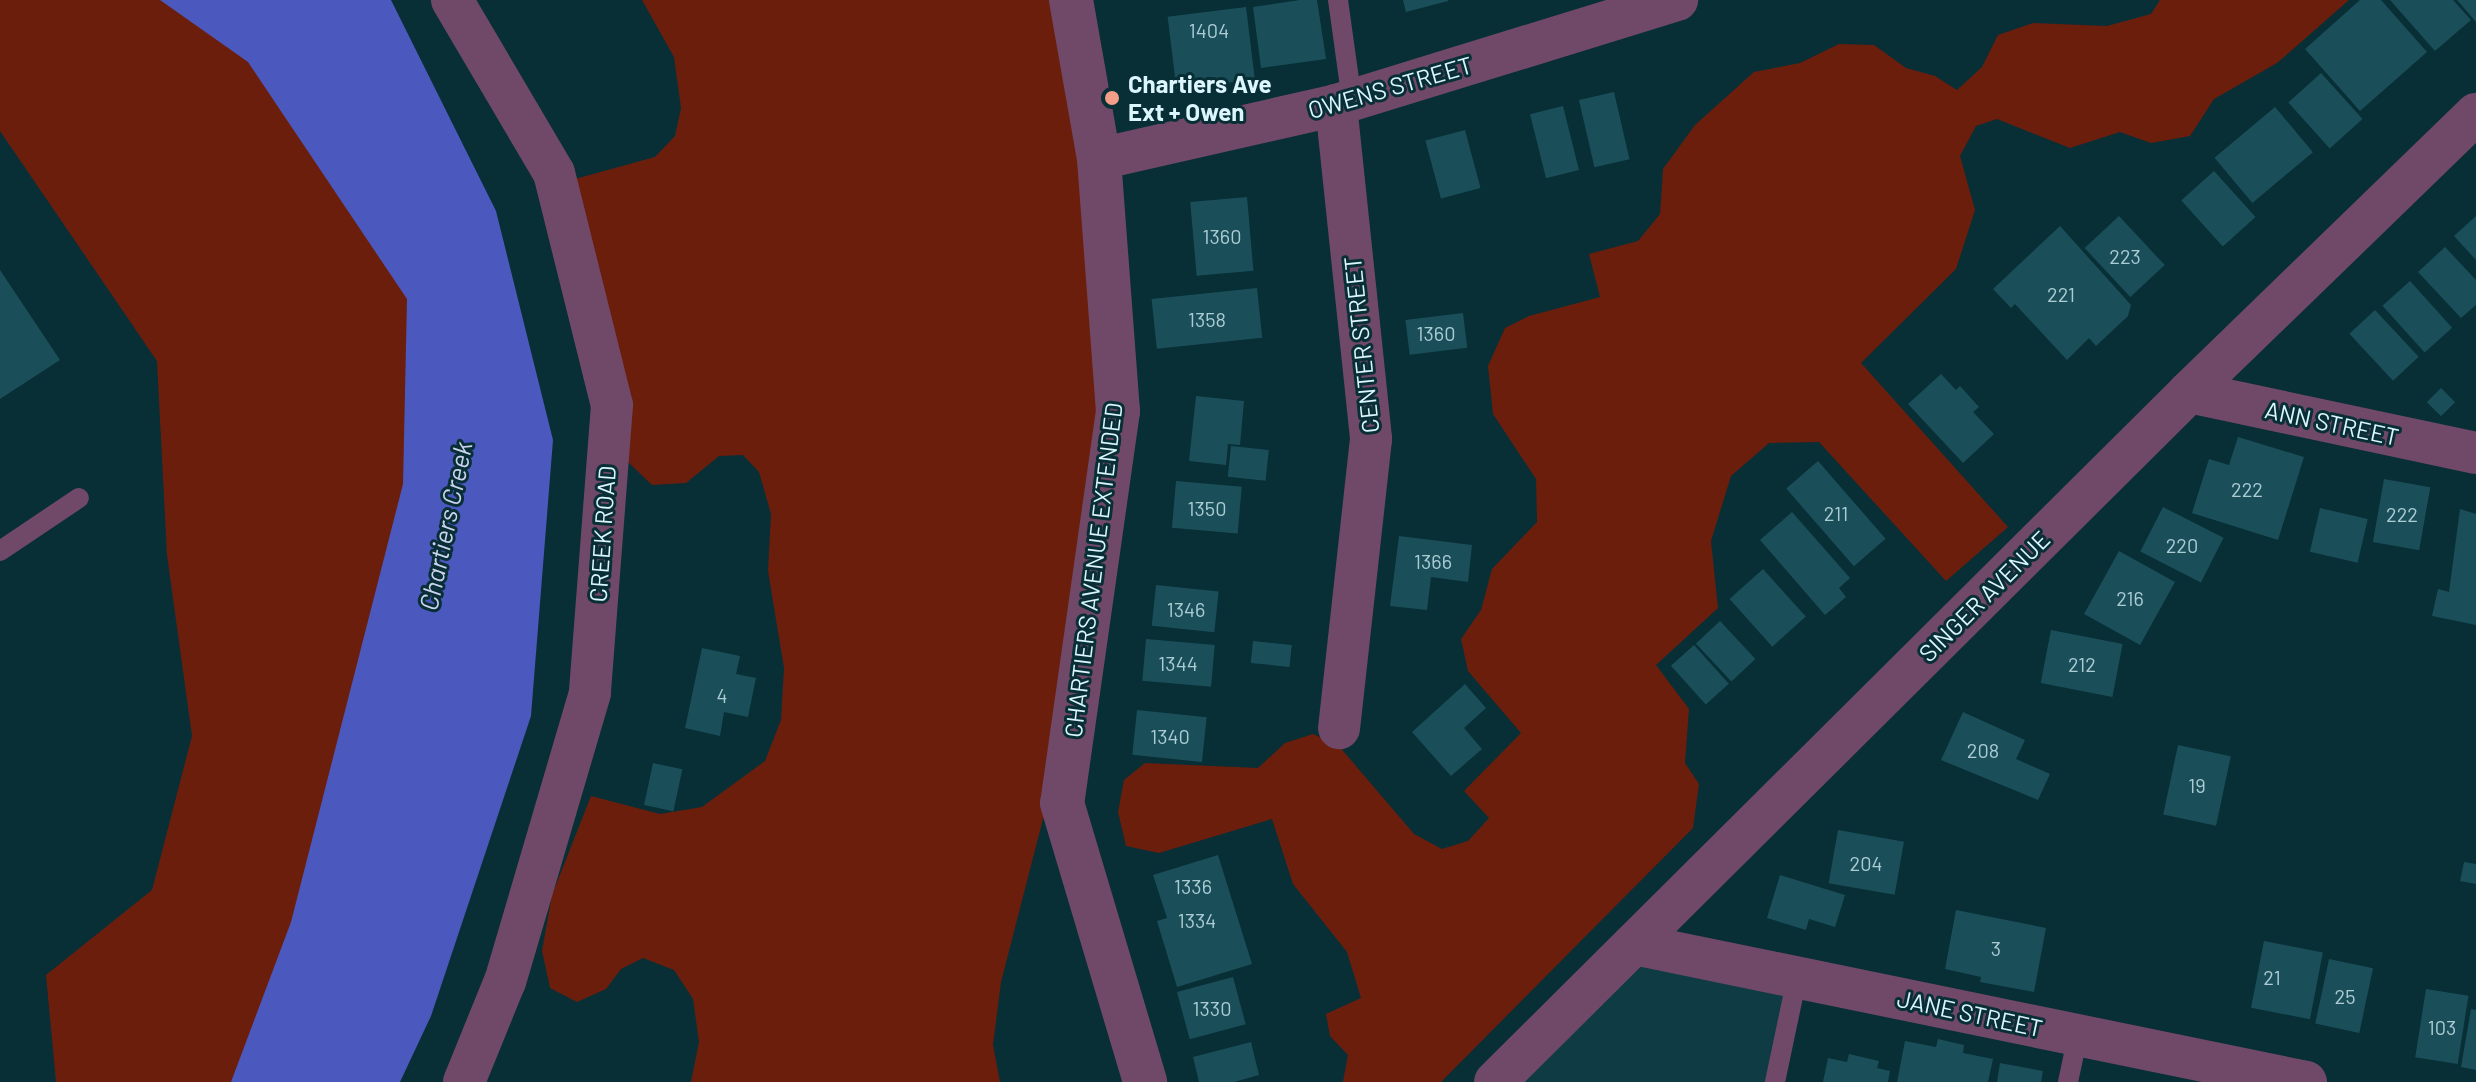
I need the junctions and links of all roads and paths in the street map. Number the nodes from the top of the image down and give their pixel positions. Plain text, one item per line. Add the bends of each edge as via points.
1 (452, 0) edge
2 (1071, 0) edge
3 (1338, 0) edge
4 (1677, 0) edge
5 (1344, 103) junction
6 (2476, 114) edge
7 (1099, 159) junction
8 (2189, 392) junction
9 (2476, 453) edge
10 (79, 498) dead end
11 (0, 551) edge
12 (1339, 728) dead end
13 (1634, 944) junction
14 (1797, 978) junction
15 (2078, 1035) junction
16 (464, 1082) edge
17 (1145, 1082) edge
18 (1495, 1082) edge
19 (1775, 1082) edge
20 (2068, 1082) edge
21 (2306, 1082) edge

1 - 16 street, CREEK ROAD via 554,173 612,405 590,693 505,981
2 - 7 street, CHARTIERS AVENUE EXTENDED
3 - 5 lane
4 - 5 street, OWENS STREET
5 - 7 street, OWENS STREET
5 - 12 street, CENTER STREET via 1371,439
6 - 8 street, SINGER AVENUE
7 - 17 street, CHARTIERS AVENUE EXTENDED via 1118,411 1062,803
8 - 9 street, ANN STREET
8 - 13 street, SINGER AVENUE
10 - 11 lane
13 - 14 street, JANE STREET
13 - 18 street, SINGER AVENUE
14 - 15 street, JANE STREET
14 - 19 lane
15 - 20 lane
15 - 21 street, JANE STREET

